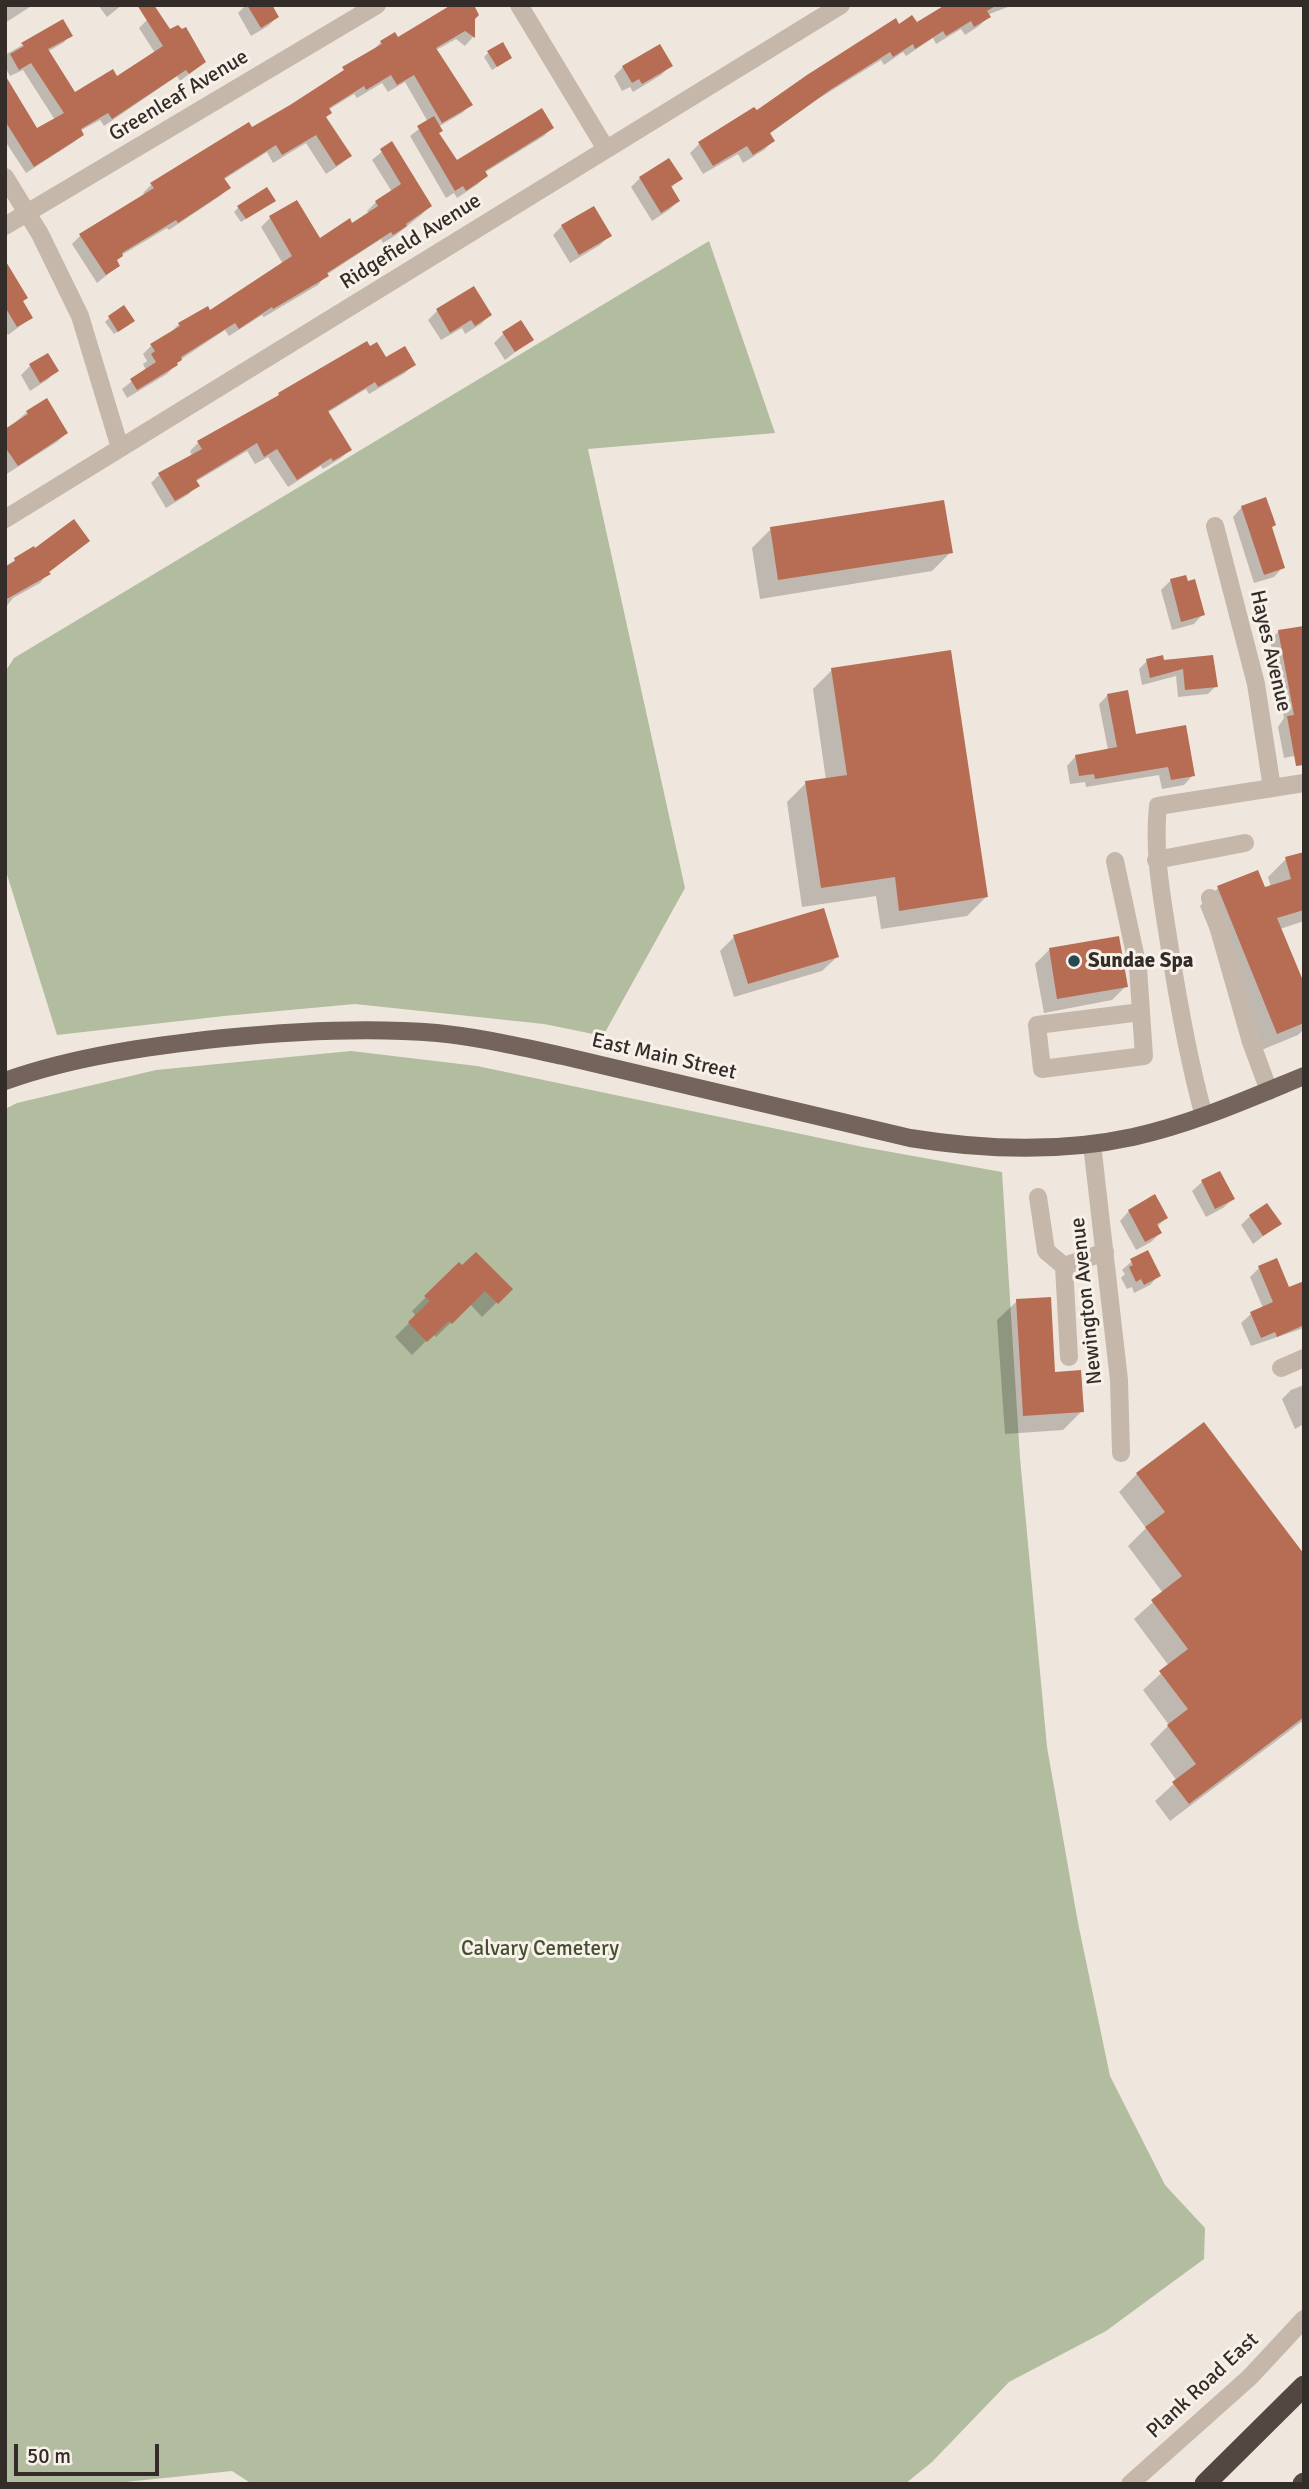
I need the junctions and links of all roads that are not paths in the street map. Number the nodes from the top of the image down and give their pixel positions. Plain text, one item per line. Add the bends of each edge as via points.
1 (377, 5) edge
2 (519, 5) edge
3 (841, 5) edge
4 (606, 149) junction
5 (5, 177) edge
6 (27, 213) junction
7 (5, 226) edge
8 (120, 448) junction
9 (5, 519) edge
10 (1214, 526) dead end
11 (1304, 783) edge
12 (1272, 788) junction
13 (1245, 843) dead end
14 (1156, 860) junction
15 (1115, 861) dead end
16 (1210, 898) dead end
17 (1141, 1012) junction
18 (1303, 1079) edge
19 (5, 1081) edge
20 (1269, 1091) junction
21 (1204, 1116) junction
22 (1092, 1144) junction
23 (1038, 1197) dead end
24 (1105, 1252) junction
25 (1063, 1266) junction
26 (1069, 1357) dead end
27 (1304, 1358) edge
28 (1281, 1368) dead end
29 (1121, 1453) dead end
30 (1304, 2319) edge
31 (1304, 2386) edge
32 (1130, 2484) edge
33 (1205, 2484) edge

1 - 6 street, Greenleaf Avenue
2 - 4 street
3 - 4 street, Ridgefield Avenue
4 - 8 street, Ridgefield Avenue
5 - 6 street
6 - 7 street, Greenleaf Avenue
6 - 8 street via 80,316
8 - 9 street, Ridgefield Avenue
10 - 12 street, Hayes Avenue via 1256,684
11 - 12 street
12 - 14 street via 1158,806
13 - 14 street
14 - 21 street via 1186,1044
15 - 17 street via 1138,968
16 - 20 street
17 - 17 street via 1037,1026 1042,1069 1144,1056
18 - 20 main road, East Main Street
19 - 22 main road, East Main Street via 91,1058 206,1040 315,1031 415,1032 507,1044 929,1141 1013,1148
20 - 21 main road, East Main Street
21 - 22 main road, East Main Street
22 - 24 street, Newington Avenue
23 - 25 street via 1046,1251
24 - 25 street
24 - 29 street, Newington Avenue via 1119,1381
25 - 26 street
27 - 28 street
30 - 32 street, Plank Road East via 1250,2377
31 - 33 highway

